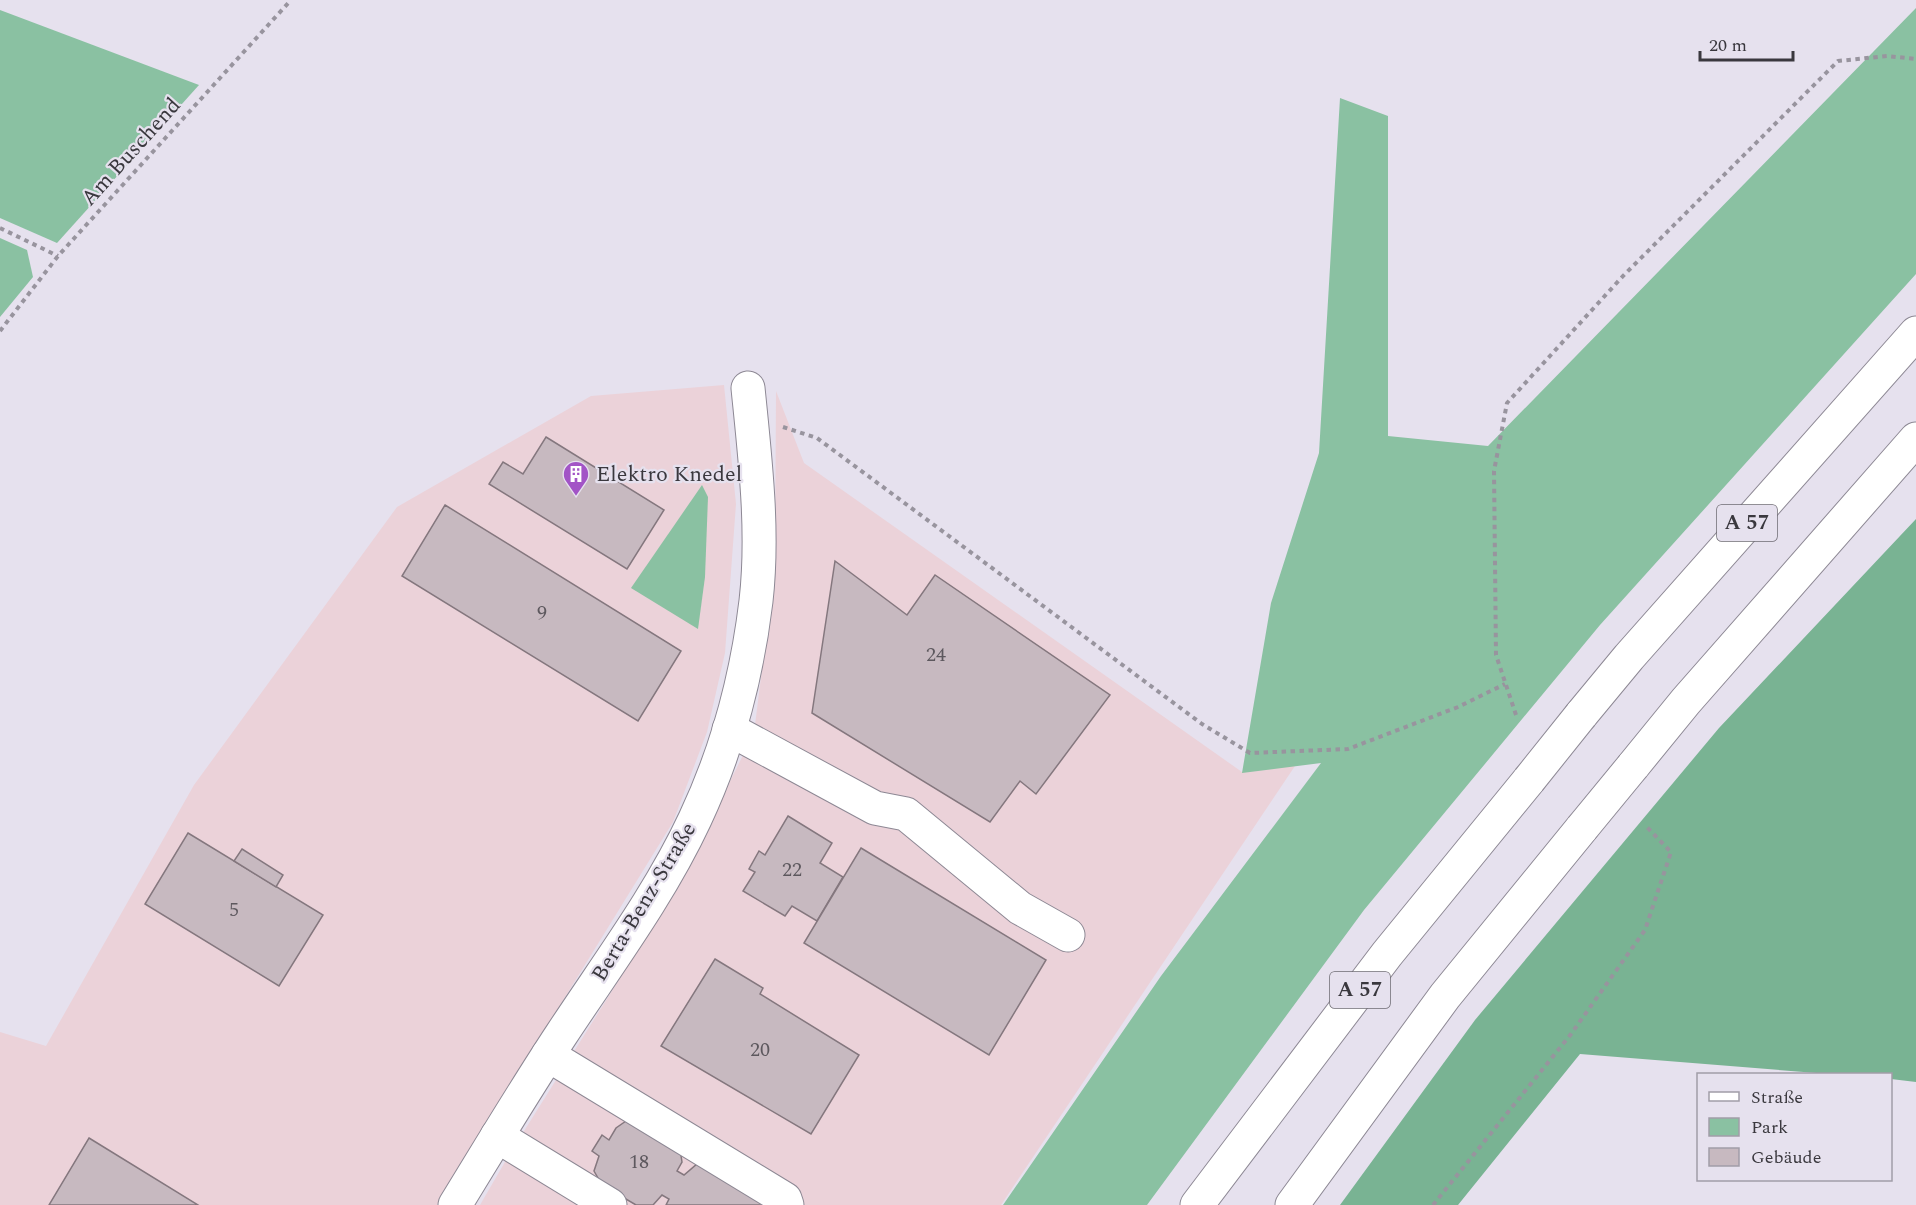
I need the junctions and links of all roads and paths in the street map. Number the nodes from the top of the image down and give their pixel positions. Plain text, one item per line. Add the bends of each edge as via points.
1 (291, 0) edge
2 (1916, 59) edge
3 (0, 228) edge
4 (58, 256) junction
5 (0, 331) edge
6 (1916, 333) edge
7 (750, 403) joint
8 (1916, 440) edge
9 (1505, 684) junction
10 (1516, 715) dead end
11 (729, 729) junction
12 (1647, 827) dead end
13 (1068, 935) dead end
14 (548, 1055) junction
15 (497, 1136) junction
16 (455, 1205) edge
17 (610, 1205) edge
18 (787, 1205) edge
19 (1197, 1205) edge
20 (1292, 1205) edge
21 (1433, 1205) edge

1 - 4 path, Am Buschend
2 - 9 path via 1887,56 1838,61 1623,276 1507,404 1494,471 1496,655
3 - 4 path
4 - 5 path, Am Buschend
6 - 19 main road, A 57, bridge via 1629,657 1387,954
7 - 9 path via 818,438 1202,724 1250,753 1348,748 1458,707
7 - 11 main road, Berta-Benz-Straße via 759,513 756,600 742,684
8 - 20 main road, bridge via 1686,701 1582,828 1445,996
9 - 10 path
11 - 13 main road via 874,808 906,814 1020,908
11 - 14 main road, Berta-Benz-Straße via 695,819 660,885
12 - 21 path via 1671,852 1645,930 1571,1034
14 - 15 main road, Berta-Benz-Straße
14 - 18 main road via 785,1199
15 - 16 main road, Berta-Benz-Straße
15 - 17 main road

